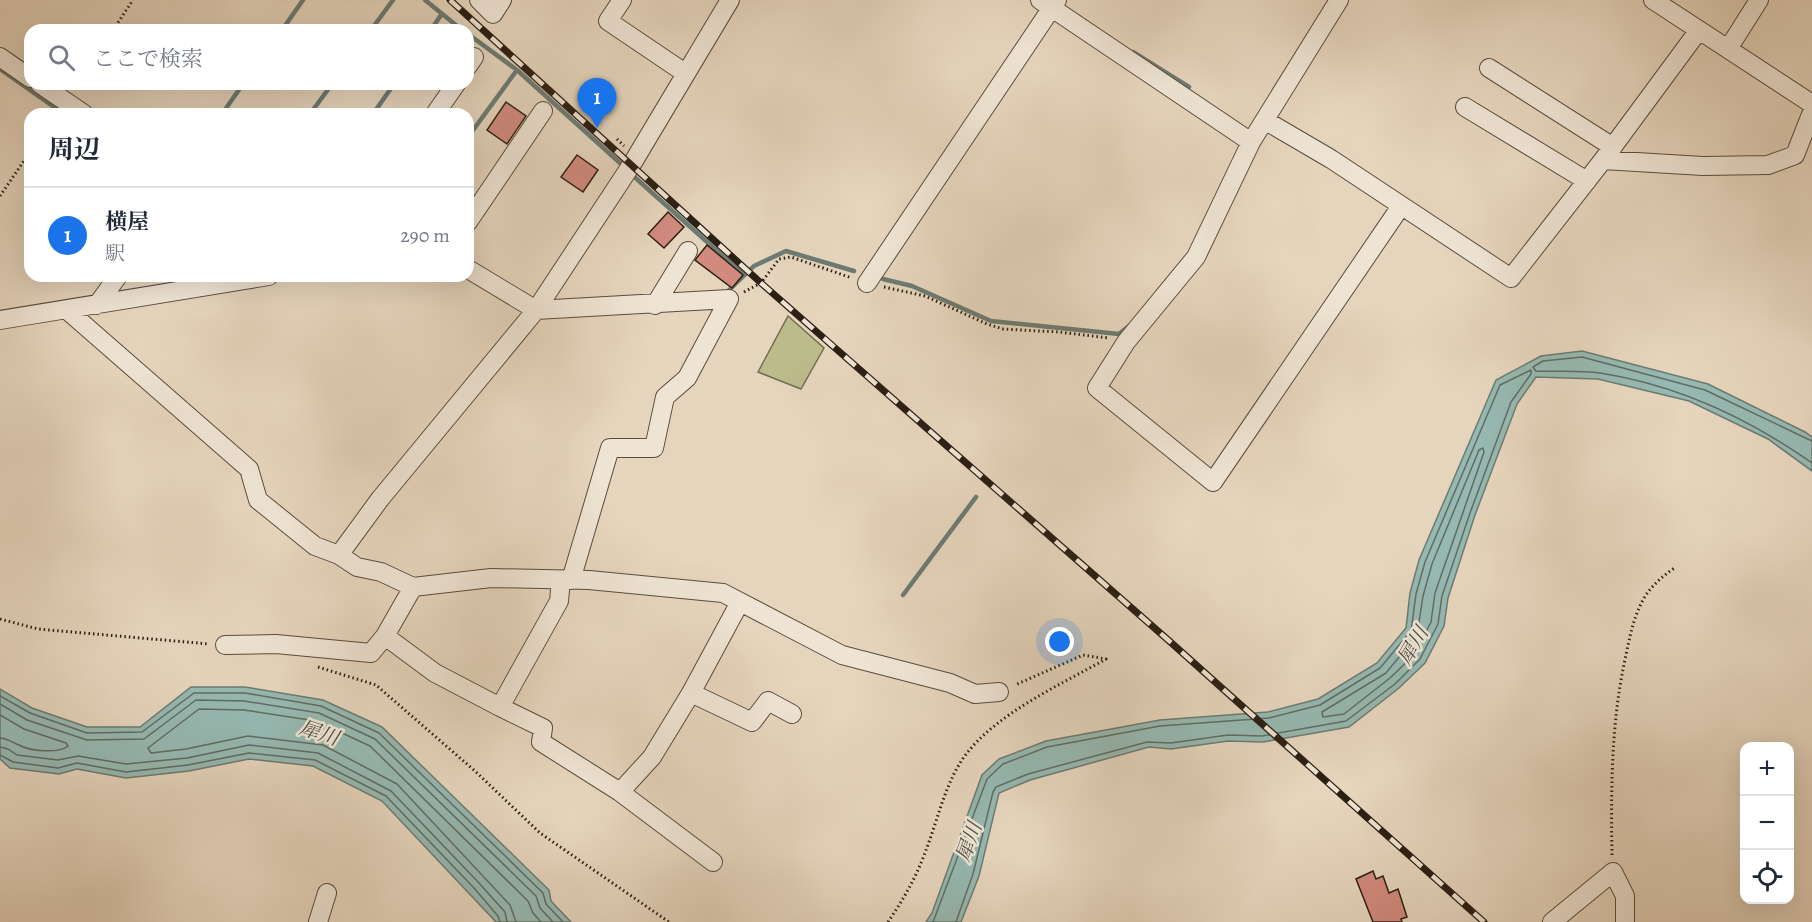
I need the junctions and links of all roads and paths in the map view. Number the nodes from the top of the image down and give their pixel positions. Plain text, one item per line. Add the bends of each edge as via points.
1 (133, 0) edge
2 (478, 0) edge
3 (502, 0) edge
4 (622, 0) edge
5 (730, 0) edge
6 (1339, 0) edge
7 (1653, 0) edge
8 (1759, 0) edge
9 (1050, 3) edge
10 (117, 24) edge
11 (1699, 30) junction
12 (1728, 49) junction
13 (0, 57) edge
14 (1489, 68) dead end
15 (685, 73) junction
16 (24, 74) edge
17 (49, 90) edge
18 (452, 90) edge
19 (1812, 104) edge
20 (1465, 107) dead end
21 (75, 108) edge
22 (439, 108) edge
23 (543, 111) dead end
24 (1812, 112) edge
25 (1266, 121) junction
26 (617, 139) dead end
27 (1251, 142) junction
28 (621, 143) dead end
29 (1608, 154) junction
30 (24, 161) edge
31 (1587, 181) junction
32 (0, 195) edge
33 (1401, 206) junction
34 (474, 213) edge
35 (688, 251) dead end
36 (474, 273) edge
37 (114, 282) edge
38 (233, 282) edge
39 (867, 283) junction
40 (729, 299) junction
41 (97, 305) junction
42 (656, 305) junction
43 (67, 310) junction
44 (536, 310) junction
45 (0, 320) edge
46 (1126, 342) junction
47 (339, 555) junction
48 (1676, 567) dead end
49 (566, 580) junction
50 (413, 587) junction
51 (740, 602) junction
52 (0, 619) edge
53 (385, 636) junction
54 (225, 645) joint
55 (307, 664) dead end
56 (999, 692) joint
57 (691, 693) junction
58 (500, 707) junction
59 (792, 714) dead end
60 (620, 792) junction
61 (713, 862) dead end
62 (1613, 872) junction
63 (327, 893) dead end
64 (318, 922) edge
65 (669, 922) edge
66 (888, 922) edge
67 (1552, 922) edge
68 (1625, 922) edge

1 - 10 path
2 - 3 street via 493,14
4 - 15 street via 608,21
5 - 15 street
6 - 25 street
7 - 11 street
8 - 12 street
9 - 27 street
9 - 39 street
11 - 12 street
11 - 29 street
12 - 19 street
13 - 16 street
14 - 29 street
15 - 44 street via 632,164
17 - 21 street
18 - 22 street
20 - 31 street
23 - 34 street
24 - 29 street via 1795,155 1768,165 1703,166
25 - 27 street
25 - 33 street
26 - 28 path
27 - 46 street via 1196,257
29 - 31 street
30 - 32 path
31 - 33 street via 1511,278
33 - 46 street via 1213,482 1096,388
35 - 42 street
36 - 44 street
37 - 41 street
38 - 41 street
39 - 40 path via 791,257 779,259 761,283
39 - 46 path via 925,296 1003,329 1098,336
40 - 42 street
40 - 49 street via 687,378 665,397 654,448 610,448
41 - 43 street
42 - 44 street
43 - 45 street
43 - 47 street via 249,469 258,500 315,546
44 - 47 street via 380,499
47 - 50 street via 357,567 381,572
48 - 62 path via 1660,578 1634,618 1618,691 1611,782
49 - 50 street via 491,578
49 - 51 street via 723,593
49 - 58 street via 560,601
50 - 53 street
51 - 56 street via 843,655 950,683 975,694
51 - 57 street
52 - 54 path via 38,629
53 - 54 street via 371,653 276,644
53 - 58 street via 435,673
55 - 65 path via 376,685 540,833
56 - 66 path via 1083,655 1106,659 1009,714 965,757 947,789 926,852 904,899
57 - 59 street via 752,722 768,701
57 - 60 street via 652,757
58 - 60 street via 543,728 541,742
60 - 61 street
62 - 67 street
62 - 68 street via 1625,896
63 - 64 street

